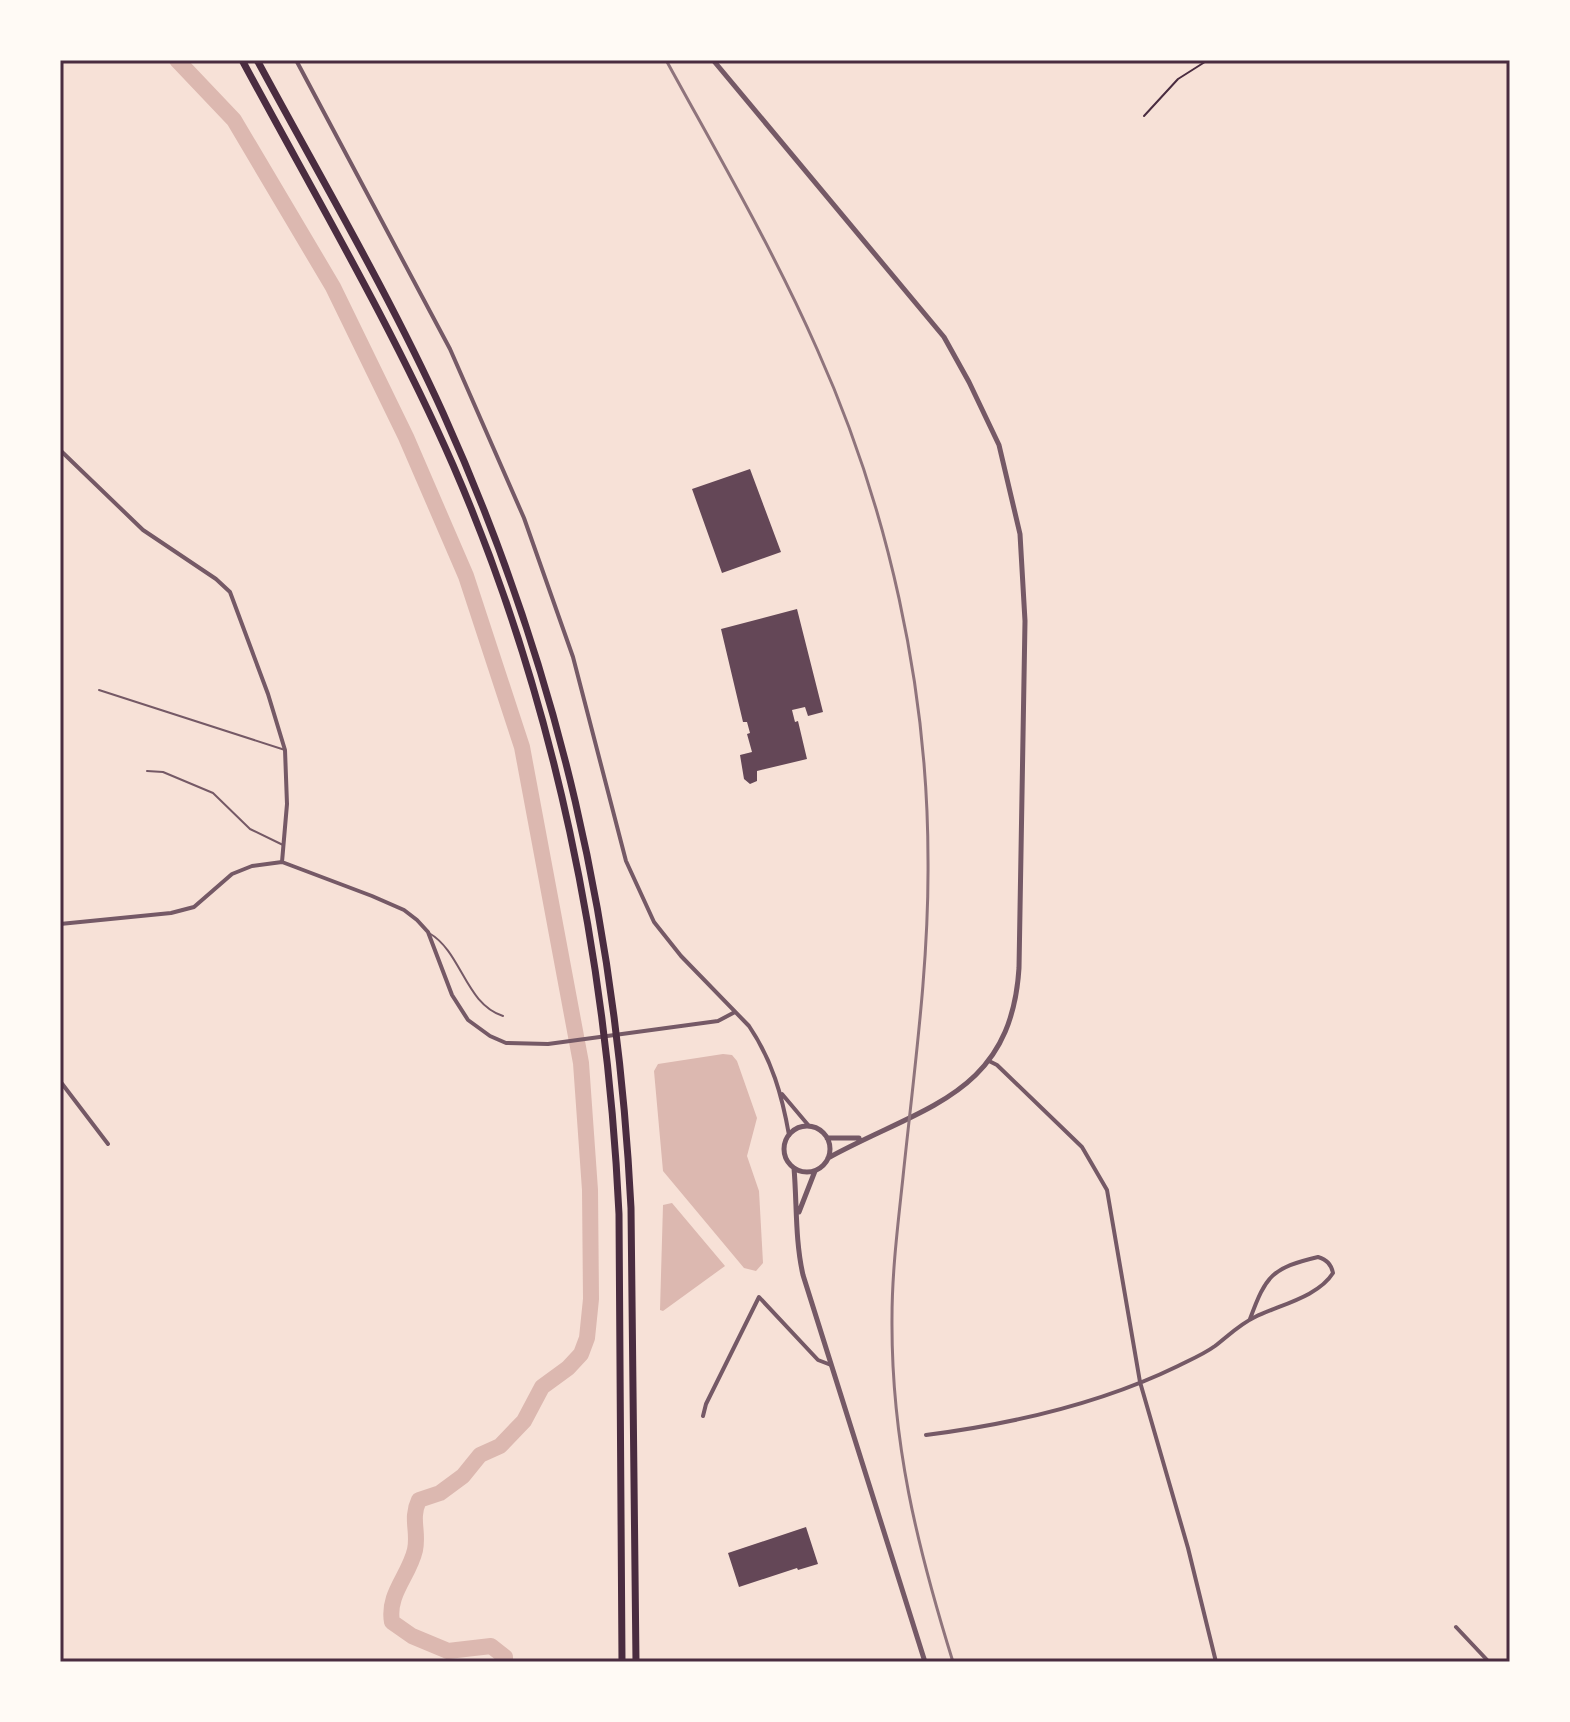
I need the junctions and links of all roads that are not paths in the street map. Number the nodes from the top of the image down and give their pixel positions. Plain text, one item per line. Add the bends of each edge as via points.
1 (242, 60) edge
2 (257, 60) edge
3 (296, 60) edge
4 (713, 60) edge
5 (60, 450) edge
6 (99, 690) dead end
7 (285, 750) junction
8 (147, 771) dead end
9 (284, 845) junction
10 (282, 862) junction
11 (60, 924) edge
12 (428, 932) junction
13 (735, 1012) junction
14 (503, 1016) dead end
15 (989, 1061) junction
16 (60, 1081) edge
17 (781, 1092) junction
18 (809, 1126) junction
19 (789, 1135) junction
20 (827, 1138) junction
21 (864, 1138) junction
22 (108, 1144) dead end
23 (828, 1158) junction
24 (794, 1168) junction
25 (815, 1171) junction
26 (798, 1217) junction
27 (1250, 1319) junction
28 (831, 1365) junction
29 (1140, 1382) junction
30 (703, 1416) dead end
31 (926, 1435) dead end
32 (1456, 1627) dead end
33 (622, 1662) edge
34 (636, 1662) edge
35 (925, 1662) edge
36 (1216, 1662) edge
37 (1489, 1662) edge

1 - 33 highway via 400,355 453,466 519,645 566,813 587,922 616,1143
2 - 34 highway via 443,414 519,603 572,782 608,965 627,1142
3 - 13 street via 450,349 524,518 573,657 626,861 654,922
4 - 15 street via 944,337 999,445 1020,534 1025,621 1018,990 1008,1031
5 - 7 street via 143,530 230,592
6 - 7 lane
7 - 9 street
8 - 9 lane via 163,772 213,793 250,829
9 - 10 street
10 - 11 street via 232,874 194,907
10 - 12 street via 404,910
12 - 13 street via 452,995 468,1020 506,1043 548,1044 653,1030 718,1021
12 - 14 lane via 445,947 490,1012
13 - 17 street via 769,1059
15 - 21 street via 970,1082 933,1106
15 - 29 street via 1082,1147 1107,1190
16 - 22 street
17 - 18 street
17 - 19 street
18 - 19 street
18 - 20 street
19 - 24 street via 785,1157
20 - 21 street
20 - 23 street
21 - 23 street
23 - 25 street
24 - 25 street
24 - 26 street
25 - 26 street
26 - 28 street via 803,1275
27 - 27 street via 1312,1292 1328,1281 1331,1267 1318,1257 1275,1272
27 - 29 street via 1212,1348
28 - 30 street via 818,1360 759,1297
28 - 35 street
29 - 31 street via 1094,1400 992,1426
29 - 36 street
32 - 37 street

